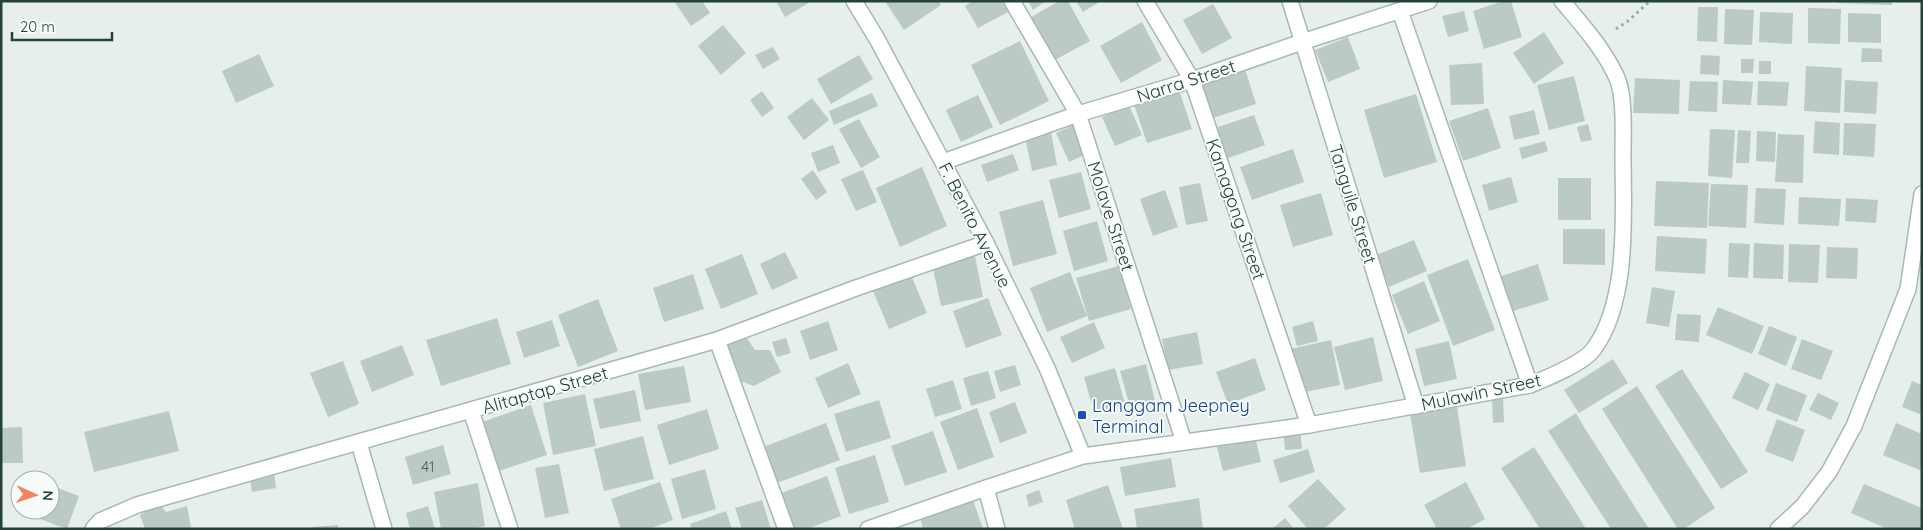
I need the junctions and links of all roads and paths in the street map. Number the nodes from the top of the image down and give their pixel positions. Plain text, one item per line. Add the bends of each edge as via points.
1 (854, 1) edge
2 (1012, 1) edge
3 (1146, 1) edge
4 (1290, 1) edge
5 (1430, 1) edge
6 (1562, 1) edge
7 (1650, 1) edge
8 (1400, 11) junction
9 (1302, 42) junction
10 (1596, 42) junction
11 (1192, 80) junction
12 (1078, 114) junction
13 (943, 162) junction
14 (1922, 194) edge
15 (986, 244) junction
16 (1915, 292) edge
17 (717, 340) junction
18 (1530, 385) junction
19 (1416, 406) junction
20 (471, 411) junction
21 (1309, 425) junction
22 (1184, 442) junction
23 (359, 443) junction
24 (1083, 456) junction
25 (986, 488) junction
26 (96, 525) edge
27 (384, 529) edge
28 (510, 529) edge
29 (786, 529) edge
30 (868, 529) edge
31 (997, 529) edge
32 (1778, 529) edge

1 - 13 street, F. Benito Avenue
2 - 12 street, Molave Street
3 - 11 street, Kamagong Street
4 - 9 street, Tanguile Street
5 - 8 street, Narra Street
6 - 10 street, Mulawin Street
7 - 10 path via 1628,21
8 - 9 street, Narra Street
8 - 18 street
9 - 11 street, Narra Street
9 - 19 street, Tanguile Street
10 - 18 street, Mulawin Street via 1618,80 1623,113 1620,272 1614,302 1592,351 1562,372
11 - 12 street, Narra Street
11 - 21 street, Kamagong Street
12 - 13 street, Narra Street
12 - 22 street, Molave Street
13 - 15 street, F. Benito Avenue
14 - 16 street
15 - 17 street, Alitaptap Street
15 - 24 street, F. Benito Avenue via 1046,368
16 - 32 street via 1854,426 1829,472 1802,507
17 - 20 street, Alitaptap Street
17 - 29 street
18 - 19 street, Mulawin Street
19 - 21 street, Mulawin Street
20 - 23 street, Alitaptap Street
20 - 28 street
21 - 22 street, Mulawin Street
22 - 24 street, Mulawin Street
23 - 26 street, Alitaptap Street via 137,505
23 - 27 street
24 - 25 street, Mulawin Street
25 - 30 street, Mulawin Street
25 - 31 street

